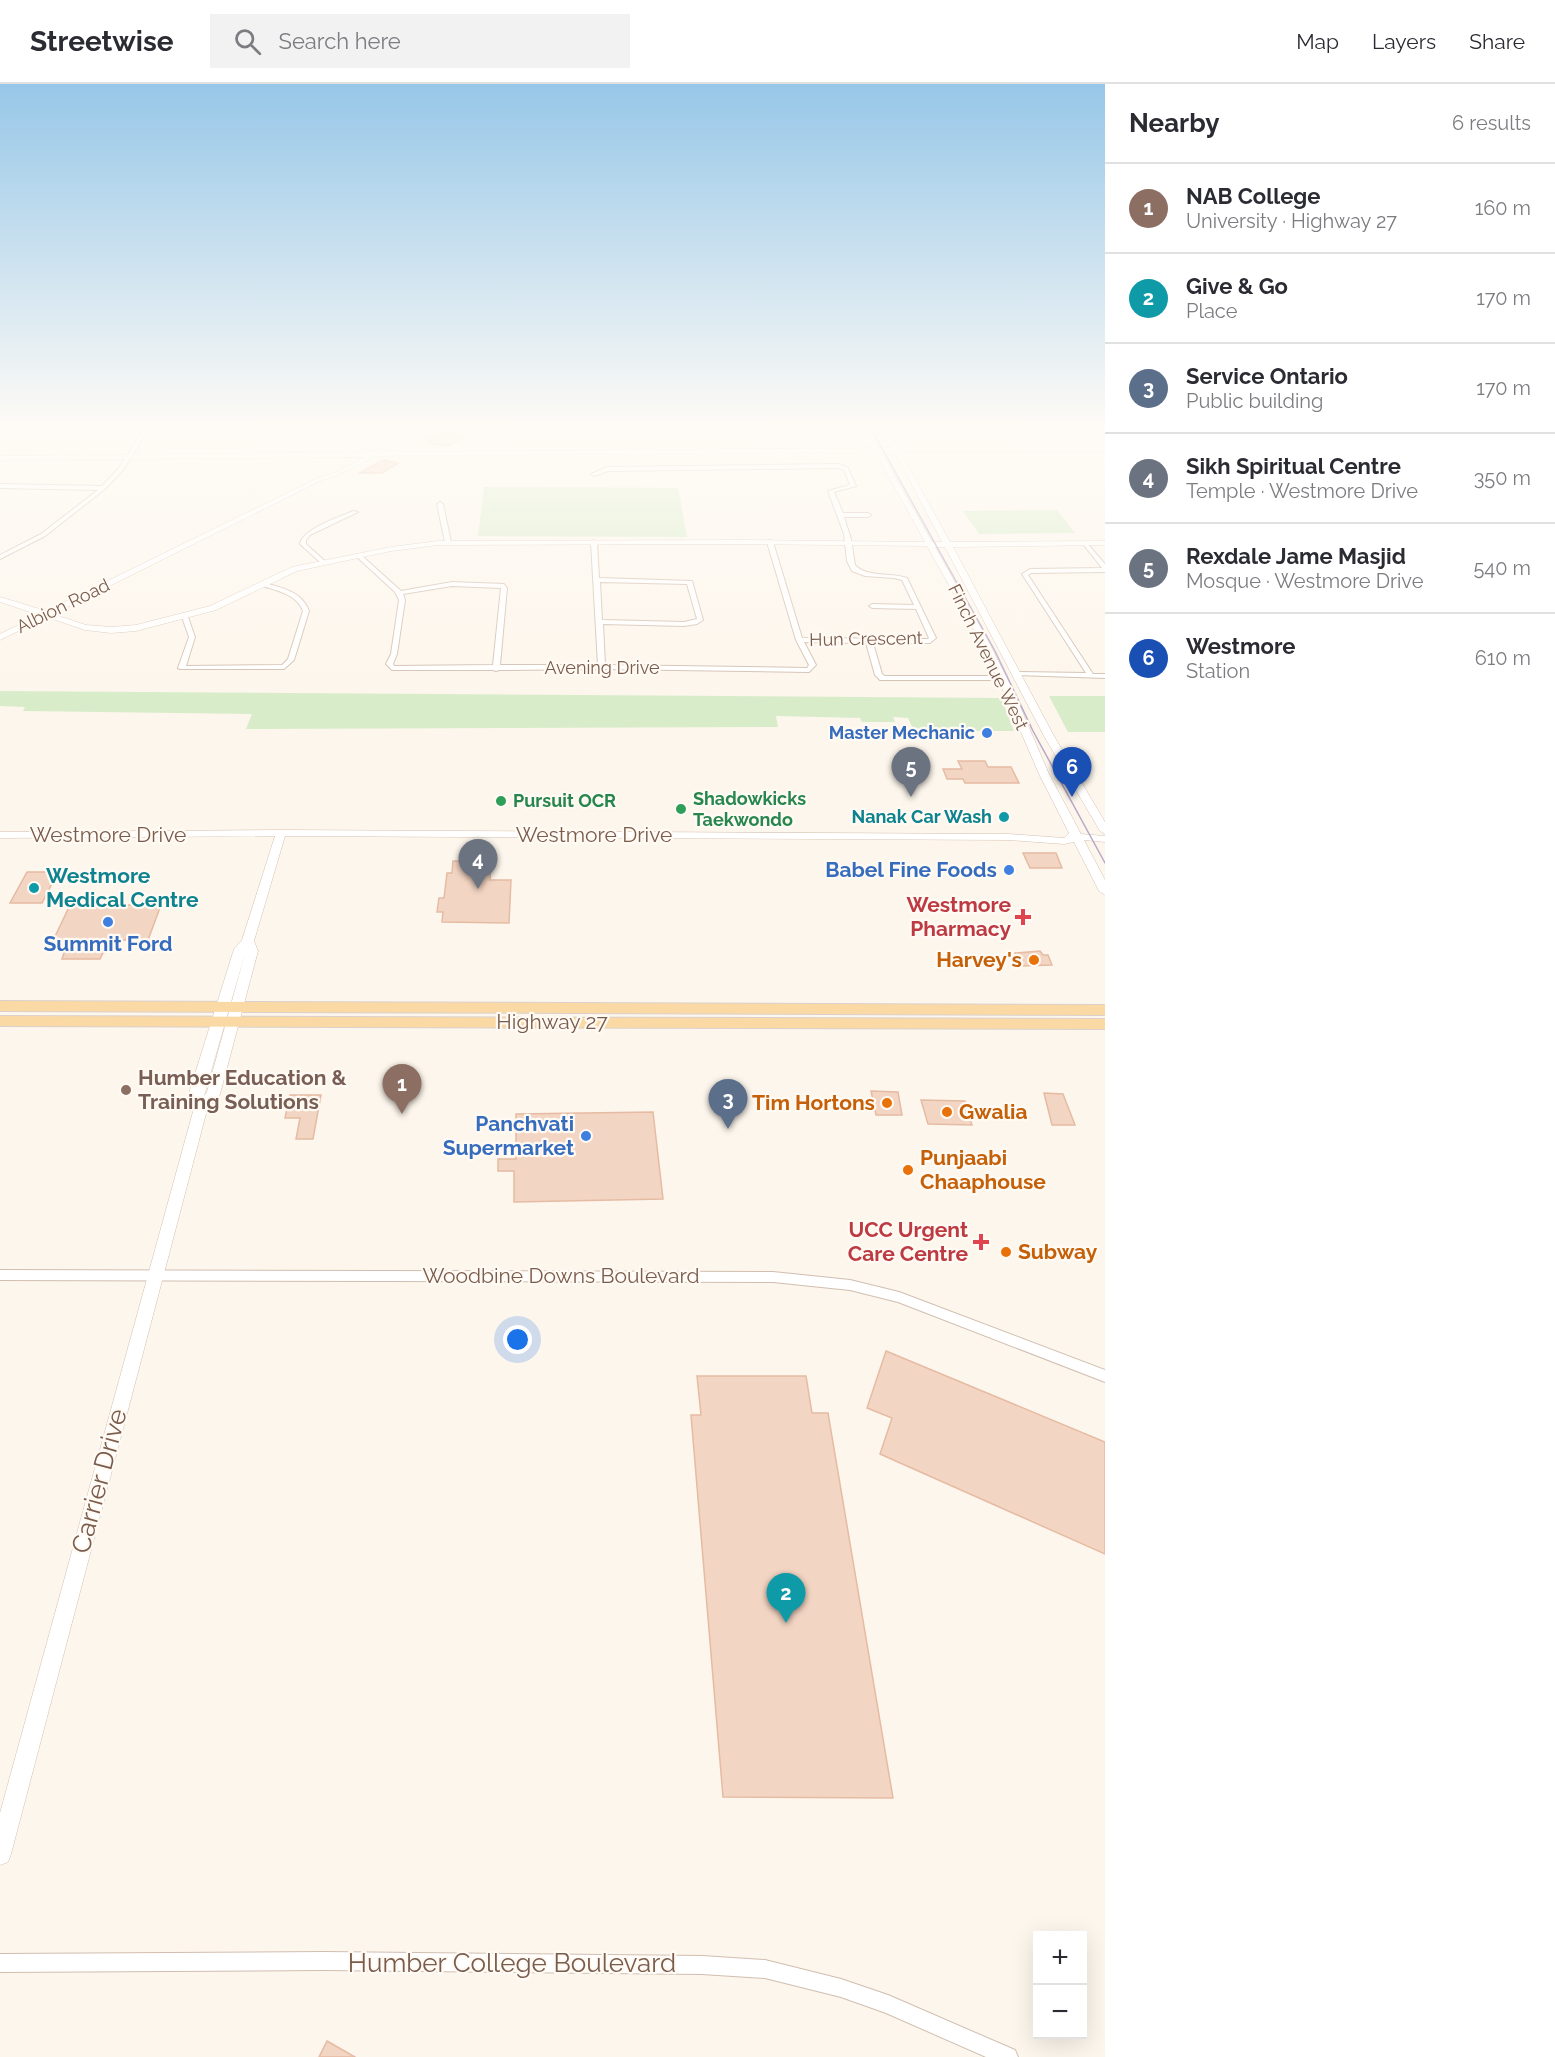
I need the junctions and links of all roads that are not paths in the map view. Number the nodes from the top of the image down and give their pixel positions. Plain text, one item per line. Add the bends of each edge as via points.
1 (63, 519) edge
2 (239, 519) edge
3 (340, 519) edge
4 (443, 519) edge
5 (842, 519) edge
6 (915, 519) edge
7 (933, 519) edge
8 (448, 542) junction
9 (594, 542) junction
10 (770, 542) junction
11 (848, 543) junction
12 (1105, 543) edge
13 (929, 544) junction
14 (947, 544) junction
15 (1086, 544) junction
16 (1, 556) edge
17 (359, 556) junction
18 (324, 563) junction
19 (1105, 569) edge
20 (598, 580) junction
21 (262, 584) junction
22 (399, 593) junction
23 (0, 599) edge
24 (872, 606) dead end
25 (918, 607) junction
26 (46, 615) junction
27 (185, 617) junction
28 (600, 622) junction
29 (0, 637) edge
30 (799, 640) junction
31 (869, 640) junction
32 (602, 667) junction
33 (496, 669) junction
34 (1017, 674) junction
35 (1090, 676) junction
36 (1105, 676) edge
37 (1002, 678) junction
38 (1105, 831) edge
39 (281, 833) junction
40 (0, 835) edge
41 (1077, 838) junction
42 (1105, 839) edge
43 (1105, 891) edge
44 (0, 1006) edge
45 (1105, 1010) edge
46 (227, 1014) junction
47 (0, 1020) edge
48 (1105, 1024) edge
49 (0, 1275) edge
50 (154, 1276) junction
51 (1105, 1376) edge
52 (0, 1854) edge
53 (0, 1963) edge
54 (1008, 2057) edge

1 - 16 street via 43,535
2 - 26 main road, Albion Road
3 - 18 street via 303,540
4 - 8 street
5 - 11 street
6 - 13 main road, Finch Avenue West
7 - 14 main road, Finch Avenue West
8 - 9 main road
8 - 17 main road
9 - 10 main road
9 - 20 street
10 - 11 main road
10 - 30 street, Avening Drive
11 - 13 main road
11 - 25 street, Hun Crescent via 856,571 903,578
12 - 15 main road
13 - 14 main road
13 - 37 main road, Finch Avenue West
14 - 15 main road
14 - 34 main road, Finch Avenue West
15 - 19 street
17 - 18 main road
17 - 22 street
18 - 21 main road via 287,572
19 - 35 street via 1025,574
20 - 28 street
20 - 28 street via 690,582 700,620 684,624
21 - 27 main road via 213,609
21 - 27 street via 290,593 306,611 291,660 284,667 182,668 192,638
22 - 33 street, Avening Drive via 401,613 389,664 392,668
22 - 33 street via 452,584 502,585
23 - 26 main road
24 - 25 street
25 - 31 street, Hun Crescent via 933,638 930,641
26 - 27 main road via 111,630
26 - 29 main road, Albion Road
28 - 32 street
30 - 31 street, Hun Crescent
30 - 32 street, Avening Drive via 813,665 809,670
31 - 37 street via 883,678
32 - 33 street, Avening Drive
34 - 35 street
34 - 38 main road, Finch Avenue West
35 - 36 street
37 - 41 main road, Finch Avenue West
39 - 40 main road, Westmore Drive
39 - 41 main road, Westmore Drive via 1009,837 1064,841
39 - 46 main road, Carrier Drive via 248,941 240,949
41 - 42 main road, Westmore Drive
41 - 43 main road, Finch Avenue West
44 - 46 main road, Highway 27
45 - 46 main road, Highway 27
46 - 47 main road, Highway 27
46 - 48 main road, Highway 27
46 - 50 main road, Carrier Drive via 213,1094 201,1108
49 - 50 street, Woodbine Downs Boulevard
50 - 51 street, Woodbine Downs Boulevard via 773,1277 850,1285 940,1311
50 - 52 main road, Carrier Drive
53 - 54 street, Humber College Boulevard via 324,1961 765,1969 888,2004

